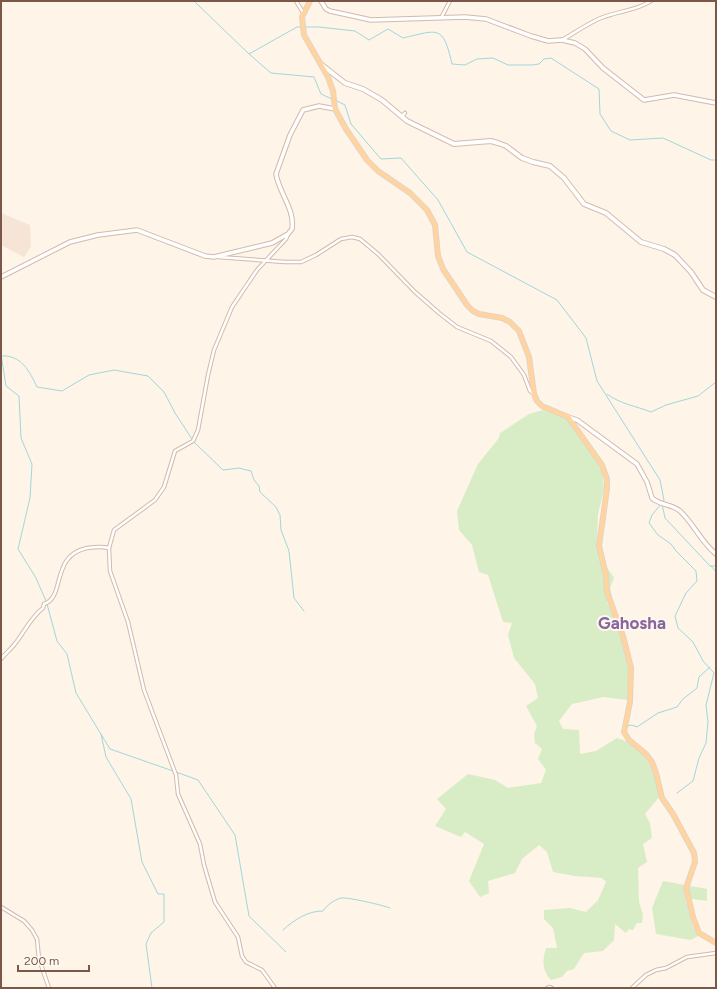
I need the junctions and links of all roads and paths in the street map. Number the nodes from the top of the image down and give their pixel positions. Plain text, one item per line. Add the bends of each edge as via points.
1 (296, 1) edge
2 (310, 1) edge
3 (322, 1) edge
4 (450, 1) edge
5 (651, 1) edge
6 (304, 14) junction
7 (441, 19) junction
8 (589, 25) junction
9 (592, 28) dead end
10 (562, 40) junction
11 (322, 65) junction
12 (716, 103) edge
13 (335, 110) junction
14 (288, 234) junction
15 (214, 257) junction
16 (267, 260) junction
17 (1, 277) edge
18 (716, 297) edge
19 (534, 394) junction
20 (568, 417) junction
21 (109, 548) junction
22 (716, 554) edge
23 (1, 659) edge
24 (1, 907) edge
25 (716, 943) edge
26 (716, 953) edge
27 (49, 988) edge
28 (274, 988) edge
29 (547, 988) edge
30 (552, 988) edge
31 (632, 988) edge

1 - 6 street
2 - 6 main road
3 - 7 street via 330,12 371,20
4 - 7 street
5 - 8 street via 638,8 599,18
6 - 11 main road via 302,29
7 - 10 street via 465,17 490,20 548,41
8 - 9 street
8 - 10 street
10 - 12 street via 582,46 603,68 644,100 674,95
11 - 13 main road via 331,83
11 - 18 main road via 345,83 454,144 498,142 522,158 550,166 564,178 584,204 606,213 641,242 675,255 692,272 703,290
13 - 14 street via 319,106 303,110 278,167 278,182 293,222 292,231
13 - 19 main road via 373,166 410,193 427,210 435,225 438,256 443,269 467,305 479,314 510,322 519,331 529,357
14 - 15 street via 272,243
14 - 16 street
15 - 16 street
15 - 17 street via 144,232 125,231 70,242
16 - 19 street via 301,262 341,239 360,239 439,313 457,327 491,341 511,357
16 - 21 street via 257,270 232,307 222,328 208,375 198,430 193,441 175,451 164,487 155,500 114,530
19 - 20 main road via 542,406
20 - 22 street via 582,424 637,464 652,498 682,513 708,548
20 - 25 main road via 602,465 606,479 607,489 599,546 606,575 606,592 623,636 631,668 630,702 624,732 652,762 662,798 694,853 694,862 686,888 693,917 699,933
21 - 23 street via 100,545 80,550 65,561 55,594 44,604
21 - 28 street via 110,571 128,622 144,690 176,775 178,794 201,852 215,902 238,937 246,962 262,970
24 - 27 street via 24,921 37,939 39,959
26 - 31 street via 687,957 646,975
29 - 30 street

